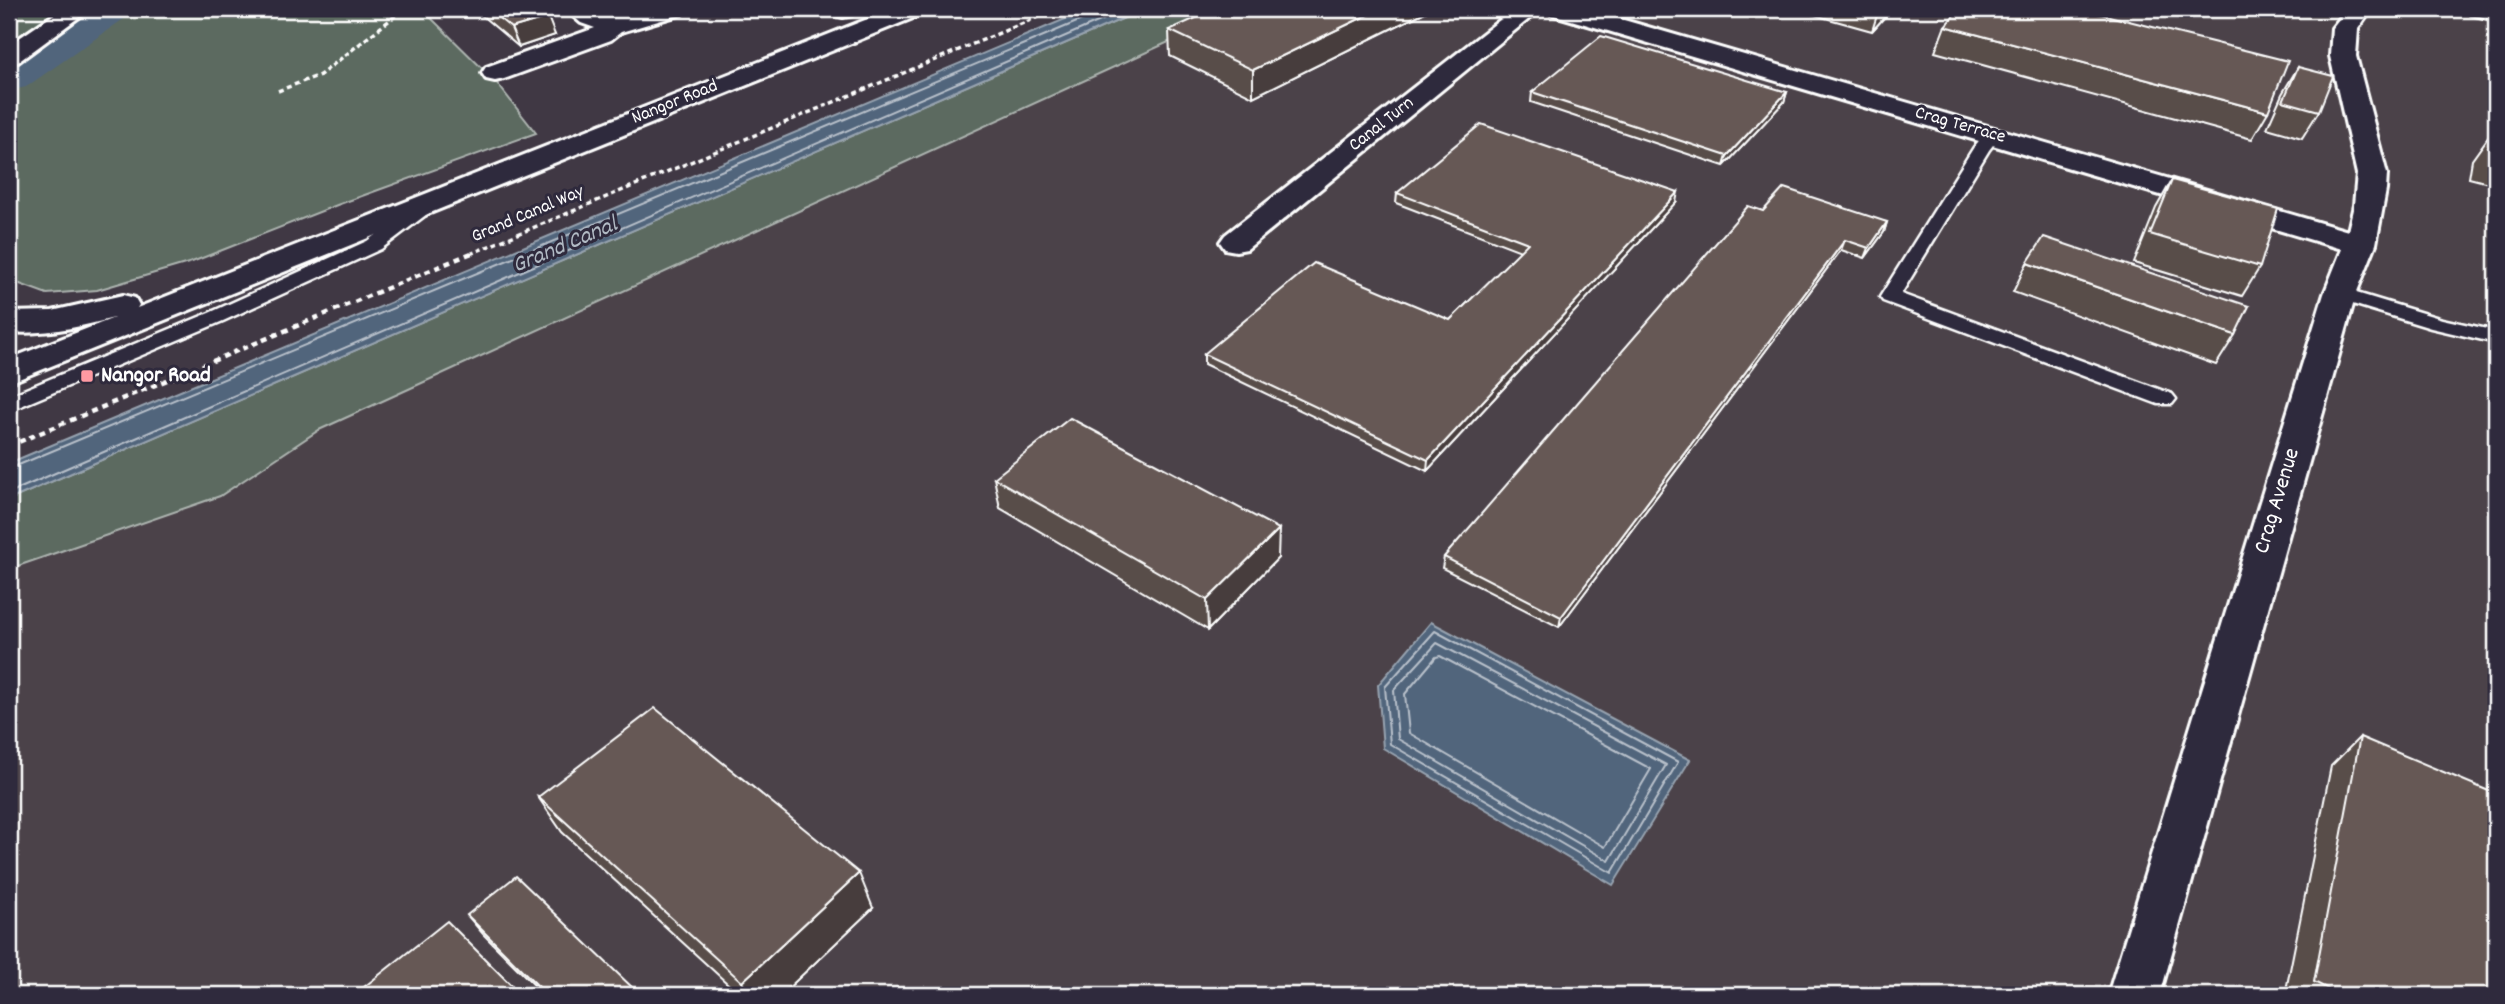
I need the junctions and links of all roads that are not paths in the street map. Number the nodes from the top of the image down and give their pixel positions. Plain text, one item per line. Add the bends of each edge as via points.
1 (78, 9) edge
2 (577, 9) edge
3 (673, 9) edge
4 (914, 9) edge
5 (1529, 9) edge
6 (1560, 9) edge
7 (2360, 9) edge
8 (2480, 9) edge
9 (2496, 12) edge
10 (614, 25) junction
11 (9, 57) edge
12 (495, 73) dead end
13 (1992, 136) junction
14 (436, 199) junction
15 (1236, 242) dead end
16 (2360, 244) junction
17 (291, 258) junction
18 (2340, 294) junction
19 (9, 322) edge
20 (2438, 324) junction
21 (2496, 329) edge
22 (2496, 337) edge
23 (2496, 354) edge
24 (9, 372) edge
25 (2165, 398) dead end
26 (9, 404) edge
27 (2134, 995) edge

1 - 11 street
2 - 10 street via 595,22
3 - 10 street
4 - 14 street, Nangor Road
5 - 15 street, Canal Turn
6 - 13 street, Crag Terrace
7 - 16 street, Crag Avenue via 2345,29 2343,56 2372,174
8 - 9 street
10 - 12 street via 602,35
13 - 16 street, Crag Terrace
13 - 25 lane via 1889,297
14 - 17 street, Nangor Road
14 - 26 lane, Nangor Road via 373,245
16 - 18 street, Crag Avenue
17 - 19 street via 98,312 30,324
17 - 24 street, Nangor Road
18 - 20 lane
18 - 27 street, Crag Avenue
20 - 21 lane
20 - 22 lane
20 - 23 lane

